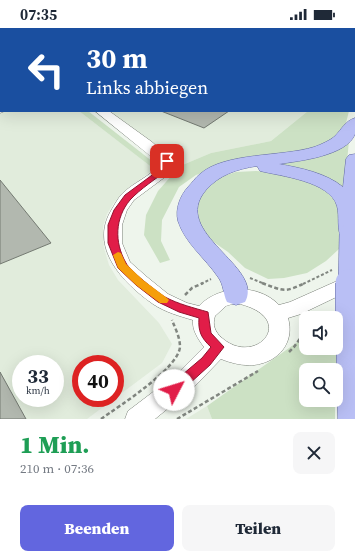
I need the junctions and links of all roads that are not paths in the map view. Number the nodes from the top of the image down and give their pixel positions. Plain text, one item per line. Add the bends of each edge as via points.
1 (102, 112) edge
2 (355, 123) edge
3 (355, 159) edge
4 (219, 170) junction
5 (350, 234) junction
6 (351, 283) edge
7 (236, 296) junction
8 (276, 313) junction
9 (204, 315) junction
10 (351, 339) edge
11 (218, 347) junction
12 (137, 419) edge
13 (353, 419) edge

1 - 9 street via 168,163 160,174 128,197 119,210 113,225 113,243 122,265 161,299 182,309
2 - 4 main road via 350,132 337,143 319,152 240,164
3 - 5 main road
4 - 5 main road via 263,166 304,174 322,182 337,192 346,203
4 - 7 main road via 197,185 187,202 188,218 197,239 228,274 234,284
5 - 10 main road, bridge
6 - 8 street via 294,309
7 - 8 street via 259,300
7 - 9 street via 225,297 216,302
8 - 11 street via 281,333 268,350 257,355 243,356
9 - 11 street via 206,336
10 - 13 main road
11 - 12 street via 186,380

